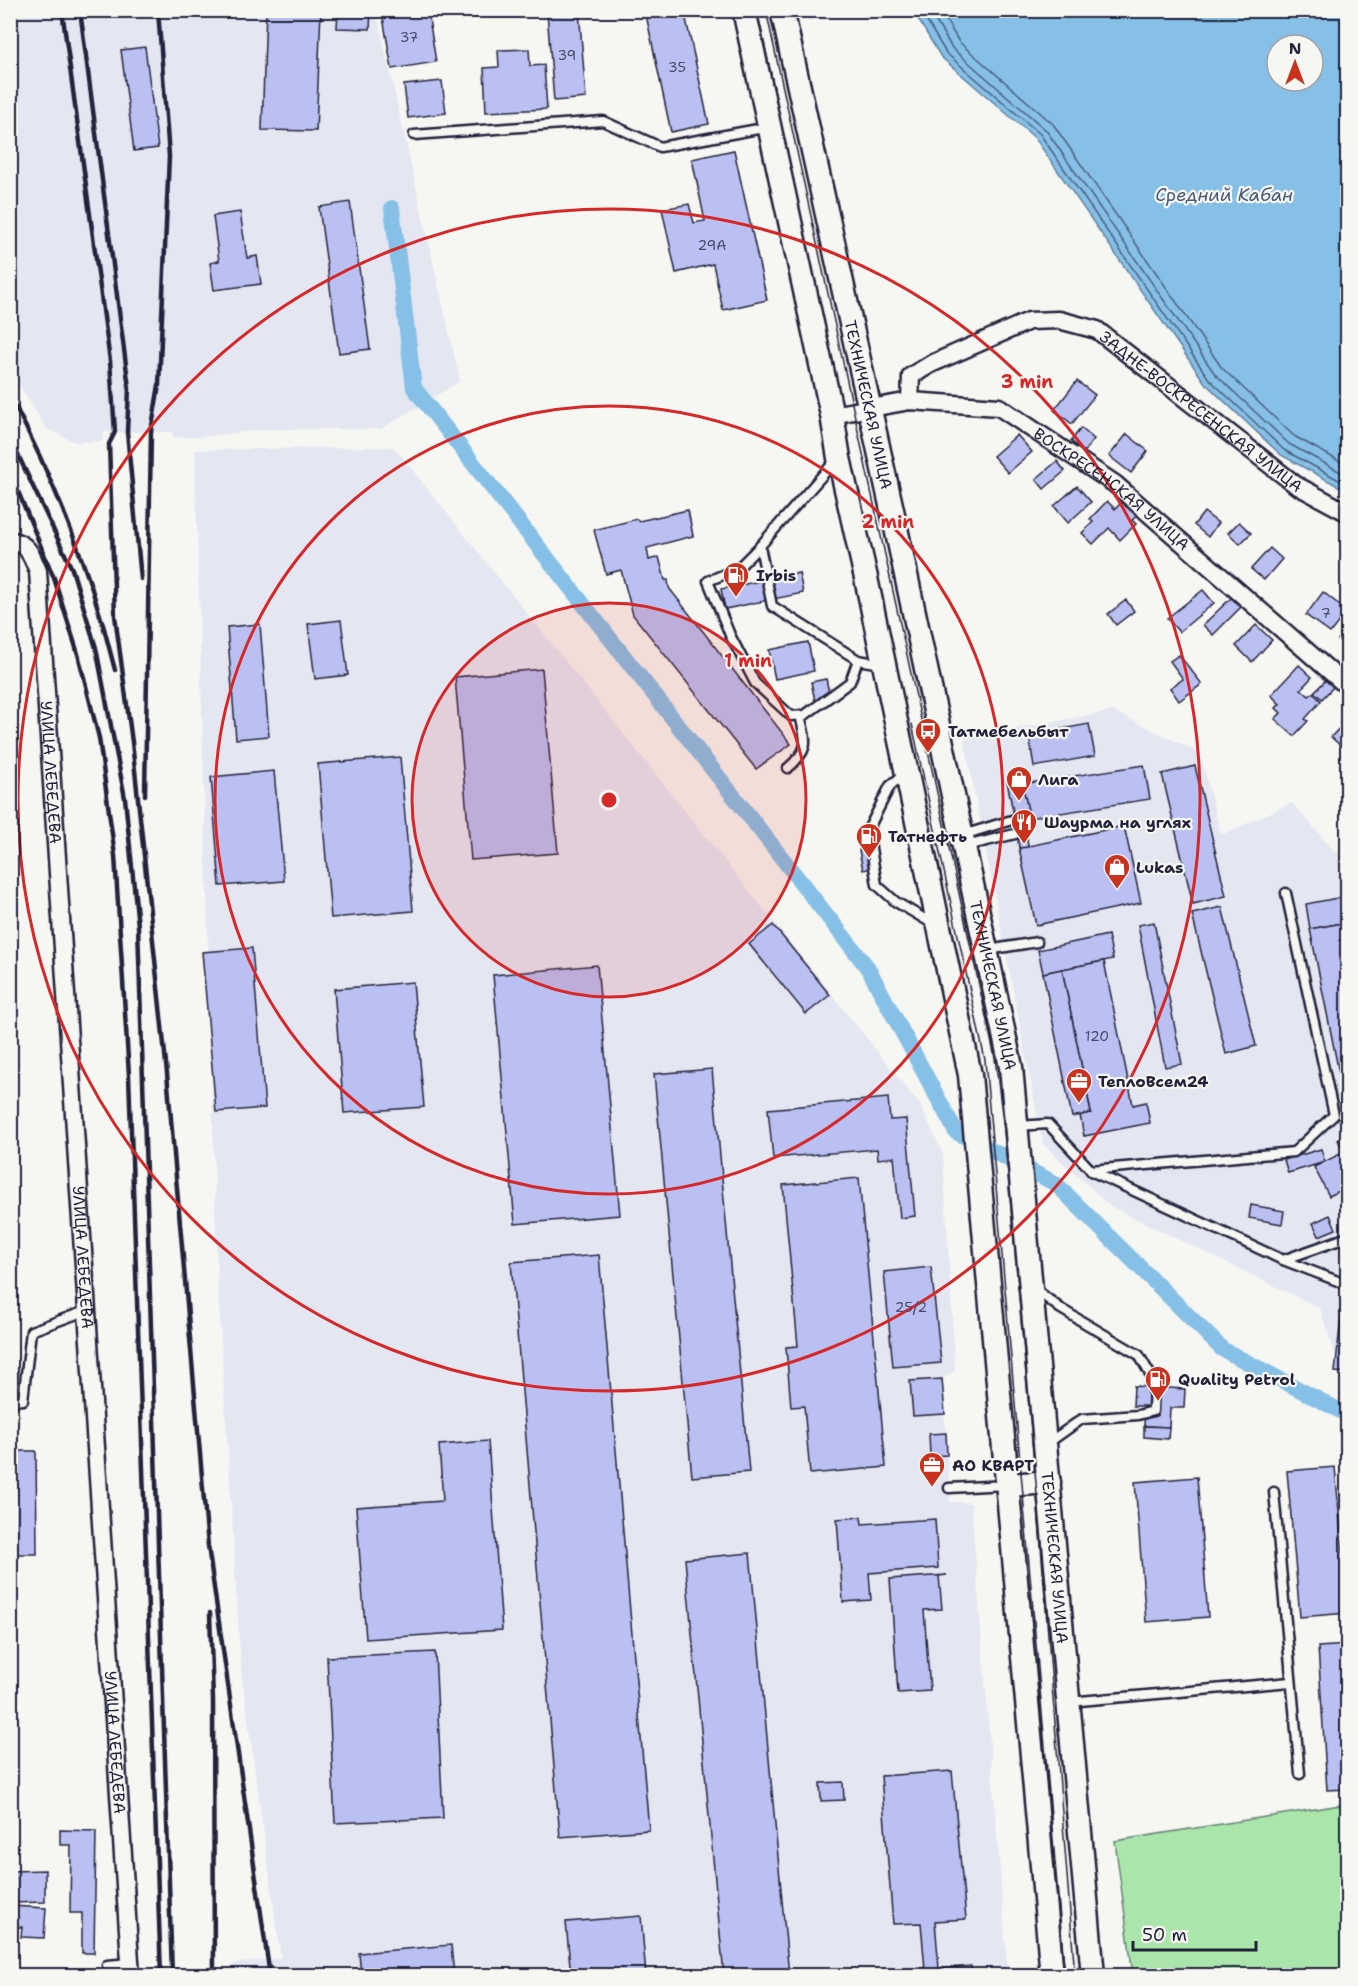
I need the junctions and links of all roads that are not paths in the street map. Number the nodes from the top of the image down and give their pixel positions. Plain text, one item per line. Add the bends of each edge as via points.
1 (744, 10) edge
2 (782, 10) edge
3 (769, 126) junction
4 (414, 135) dead end
5 (910, 401) junction
6 (870, 408) junction
7 (832, 415) junction
8 (839, 458) junction
9 (1347, 513) edge
10 (16, 541) edge
11 (760, 546) junction
12 (858, 660) junction
13 (883, 664) junction
14 (1347, 687) edge
15 (800, 715) junction
16 (788, 768) dead end
17 (906, 771) junction
18 (1015, 819) dead end
19 (1016, 834) dead end
20 (963, 841) junction
21 (1286, 893) dead end
22 (939, 927) junction
23 (1037, 942) dead end
24 (987, 951) junction
25 (1018, 1132) junction
26 (1081, 1146) dead end
27 (1069, 1147) junction
28 (1091, 1170) junction
29 (1347, 1237) edge
30 (1283, 1260) junction
31 (1347, 1285) edge
32 (1031, 1286) junction
33 (88, 1310) junction
34 (10, 1401) edge
35 (1045, 1444) junction
36 (1049, 1482) junction
37 (1008, 1485) junction
38 (949, 1488) dead end
39 (1274, 1492) dead end
40 (1290, 1682) junction
41 (1068, 1702) junction
42 (1300, 1774) dead end
43 (107, 1965) dead end
44 (131, 1969) edge
45 (1052, 1976) edge
46 (1093, 1976) edge

1 - 3 main road
2 - 6 main road, ТЕХНИЧЕСКАЯ УЛИЦА
3 - 4 lane via 660,147 603,121
3 - 7 main road
5 - 6 street, ВОСКРЕСЕНСКАЯ УЛИЦА
5 - 9 street, ЗАДНЕ-ВОСКРЕСЕНСКАЯ УЛИЦА via 911,376 942,359 1029,321 1059,320 1097,330 1296,485
5 - 14 street, ВОСКРЕСЕНСКАЯ УЛИЦА via 999,407 1115,484
6 - 7 street, ВОСКРЕСЕНСКАЯ УЛИЦА
6 - 20 main road, ТЕХНИЧЕСКАЯ УЛИЦА
7 - 8 main road
8 - 11 lane
8 - 13 main road
10 - 33 street, УЛИЦА ЛЕБЕДЕВА via 29,551 38,571
11 - 12 lane via 772,606
11 - 15 lane via 737,569 708,581 755,683 791,716
12 - 13 lane
12 - 15 lane via 850,681
13 - 17 main road
15 - 16 lane via 806,745 799,759
17 - 22 main road
17 - 22 lane via 890,786 868,830 877,885 896,902
18 - 20 lane
19 - 20 lane
20 - 24 main road, ТЕХНИЧЕСКАЯ УЛИЦА
21 - 28 lane via 1334,1114 1294,1152
22 - 37 main road via 970,1075
23 - 24 lane
24 - 25 main road, ТЕХНИЧЕСКАЯ УЛИЦА via 1011,1067
25 - 27 lane via 1048,1124
25 - 32 main road, ТЕХНИЧЕСКАЯ УЛИЦА
26 - 27 lane
27 - 28 lane
28 - 30 lane
29 - 30 lane
30 - 31 lane
32 - 35 main road, ТЕХНИЧЕСКАЯ УЛИЦА
32 - 35 lane via 1061,1309 1139,1355 1154,1381 1153,1411 1138,1416 1082,1419
33 - 34 lane via 31,1331 23,1400
33 - 44 street, УЛИЦА ЛЕБЕДЕВА
35 - 36 main road, ТЕХНИЧЕСКАЯ УЛИЦА
36 - 37 main road
36 - 41 main road, ТЕХНИЧЕСКАЯ УЛИЦА
37 - 38 lane
37 - 45 main road
39 - 40 lane
40 - 41 lane
40 - 42 lane
41 - 46 main road, ТЕХНИЧЕСКАЯ УЛИЦА
43 - 44 lane

